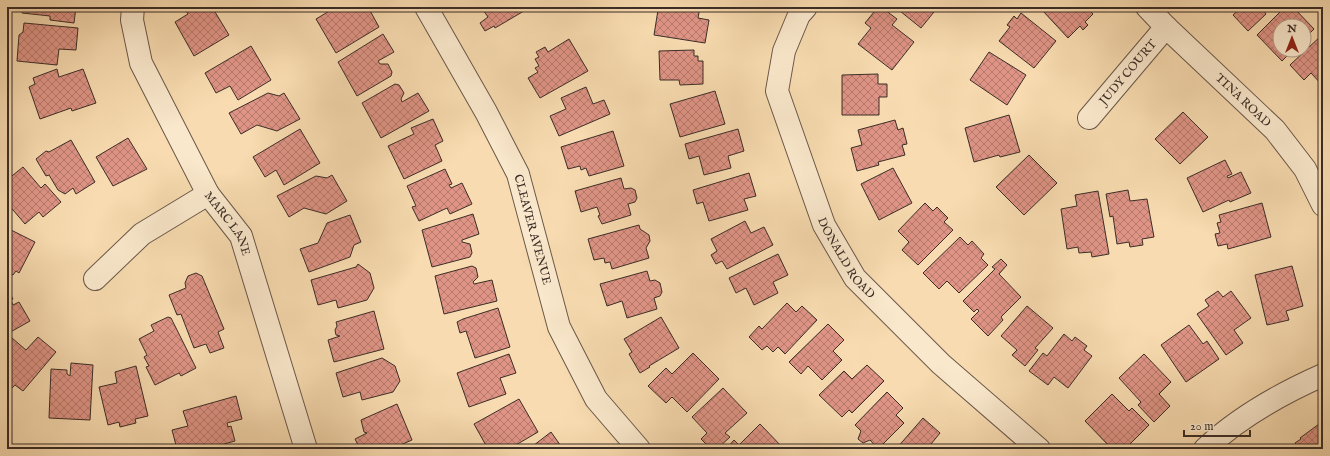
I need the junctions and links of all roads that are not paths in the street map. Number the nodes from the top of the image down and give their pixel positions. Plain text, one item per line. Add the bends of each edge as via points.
1 (133, 7) edge
2 (426, 7) edge
3 (806, 7) edge
4 (1148, 7) edge
5 (1166, 27) junction
6 (1089, 118) dead end
7 (208, 194) junction
8 (1323, 205) edge
9 (95, 279) dead end
10 (1323, 375) edge
11 (306, 449) edge
12 (639, 449) edge
13 (1039, 449) edge
14 (1205, 449) edge

1 - 7 street, MARC LANE via 132,20 141,62
2 - 12 street, CLEAVER AVENUE via 518,174 559,327 596,399
3 - 13 street, DONALD ROAD via 799,15 784,51 777,91 824,225 855,278 941,364
4 - 5 street, TINA ROAD
5 - 6 street, JUDY COURT
5 - 8 street, TINA ROAD via 1275,130 1305,169
7 - 9 street via 142,234
7 - 11 street, MARC LANE via 241,236
10 - 14 street via 1269,402 1222,433

